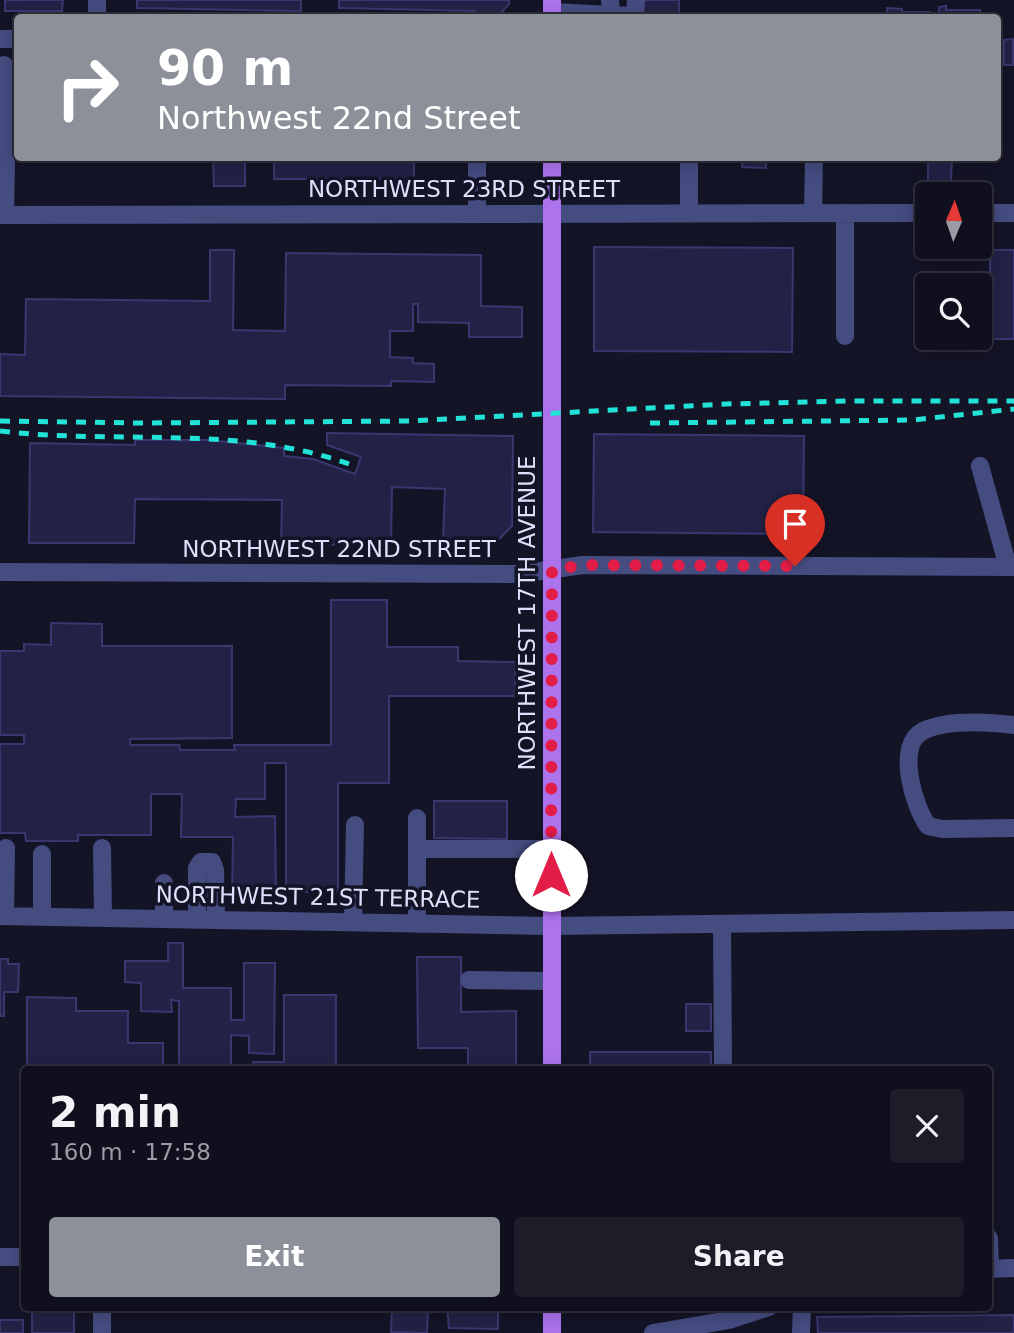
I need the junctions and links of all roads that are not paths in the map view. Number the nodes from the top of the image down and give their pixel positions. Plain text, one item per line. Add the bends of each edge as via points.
1 (585, 7) edge
2 (611, 8) edge
3 (552, 10) edge
4 (629, 14) edge
5 (4, 65) dead end
6 (477, 161) edge
7 (552, 161) edge
8 (689, 161) edge
9 (814, 161) edge
10 (477, 213) junction
11 (689, 213) junction
12 (813, 213) junction
13 (845, 213) junction
14 (915, 213) edge
15 (992, 213) edge
16 (1014, 213) edge
17 (552, 214) junction
18 (2, 215) edge
19 (845, 336) dead end
20 (980, 466) dead end
21 (1011, 567) edge
22 (552, 570) junction
23 (0, 572) edge
24 (1014, 726) edge
25 (417, 818) dead end
26 (355, 825) dead end
27 (1014, 828) edge
28 (6, 848) dead end
29 (102, 848) dead end
30 (418, 849) junction
31 (551, 849) junction
32 (42, 854) dead end
33 (164, 883) dead end
34 (3, 916) edge
35 (42, 917) junction
36 (103, 918) junction
37 (164, 919) junction
38 (1014, 920) edge
39 (353, 922) junction
40 (418, 924) junction
41 (722, 924) junction
42 (551, 926) junction
43 (469, 981) dead end
44 (551, 981) junction
45 (552, 1066) edge
46 (723, 1066) edge
47 (0, 1257) edge
48 (21, 1257) edge
49 (1014, 1268) edge
50 (992, 1269) edge
51 (102, 1311) edge
52 (552, 1311) edge
53 (757, 1311) edge
54 (802, 1311) edge
55 (102, 1333) edge
56 (552, 1333) edge
57 (653, 1333) edge
58 (801, 1333) edge

1 - 2 street
1 - 3 street
2 - 4 street
5 - 18 street
6 - 10 street
7 - 17 main road, NORTHWEST 17TH AVENUE
8 - 11 street
9 - 12 street
10 - 17 street, NORTHWEST 23RD STREET
10 - 18 street, NORTHWEST 23RD STREET
11 - 12 street, NORTHWEST 23RD STREET
11 - 17 street, NORTHWEST 23RD STREET
12 - 13 street, NORTHWEST 23RD STREET
13 - 14 street, NORTHWEST 23RD STREET
13 - 19 street
15 - 16 street
17 - 22 main road, NORTHWEST 17TH AVENUE
20 - 21 street
21 - 22 street, NORTHWEST 22ND STREET via 583,565
22 - 23 street, NORTHWEST 22ND STREET via 520,574
22 - 31 main road, NORTHWEST 17TH AVENUE
24 - 27 street via 962,723 922,732 915,737 908,770 915,802 928,826
25 - 30 street
26 - 39 street
28 - 34 street
29 - 36 street
30 - 31 street
30 - 40 street
31 - 42 main road, NORTHWEST 17TH AVENUE
32 - 35 street
33 - 37 street
34 - 35 street, NORTHWEST 21ST TERRACE
35 - 36 street, NORTHWEST 21ST TERRACE
36 - 37 street, NORTHWEST 21ST TERRACE
37 - 39 street, NORTHWEST 21ST TERRACE
38 - 41 street, NORTHWEST 21ST TERRACE
39 - 40 street, NORTHWEST 21ST TERRACE
40 - 42 street, NORTHWEST 21ST TERRACE
41 - 42 street, NORTHWEST 21ST TERRACE
41 - 46 street
42 - 44 main road, NORTHWEST 17TH AVENUE
43 - 44 street
44 - 45 main road, NORTHWEST 17TH AVENUE
47 - 48 street
49 - 50 street
51 - 55 street
52 - 56 main road
53 - 57 street
54 - 58 street

